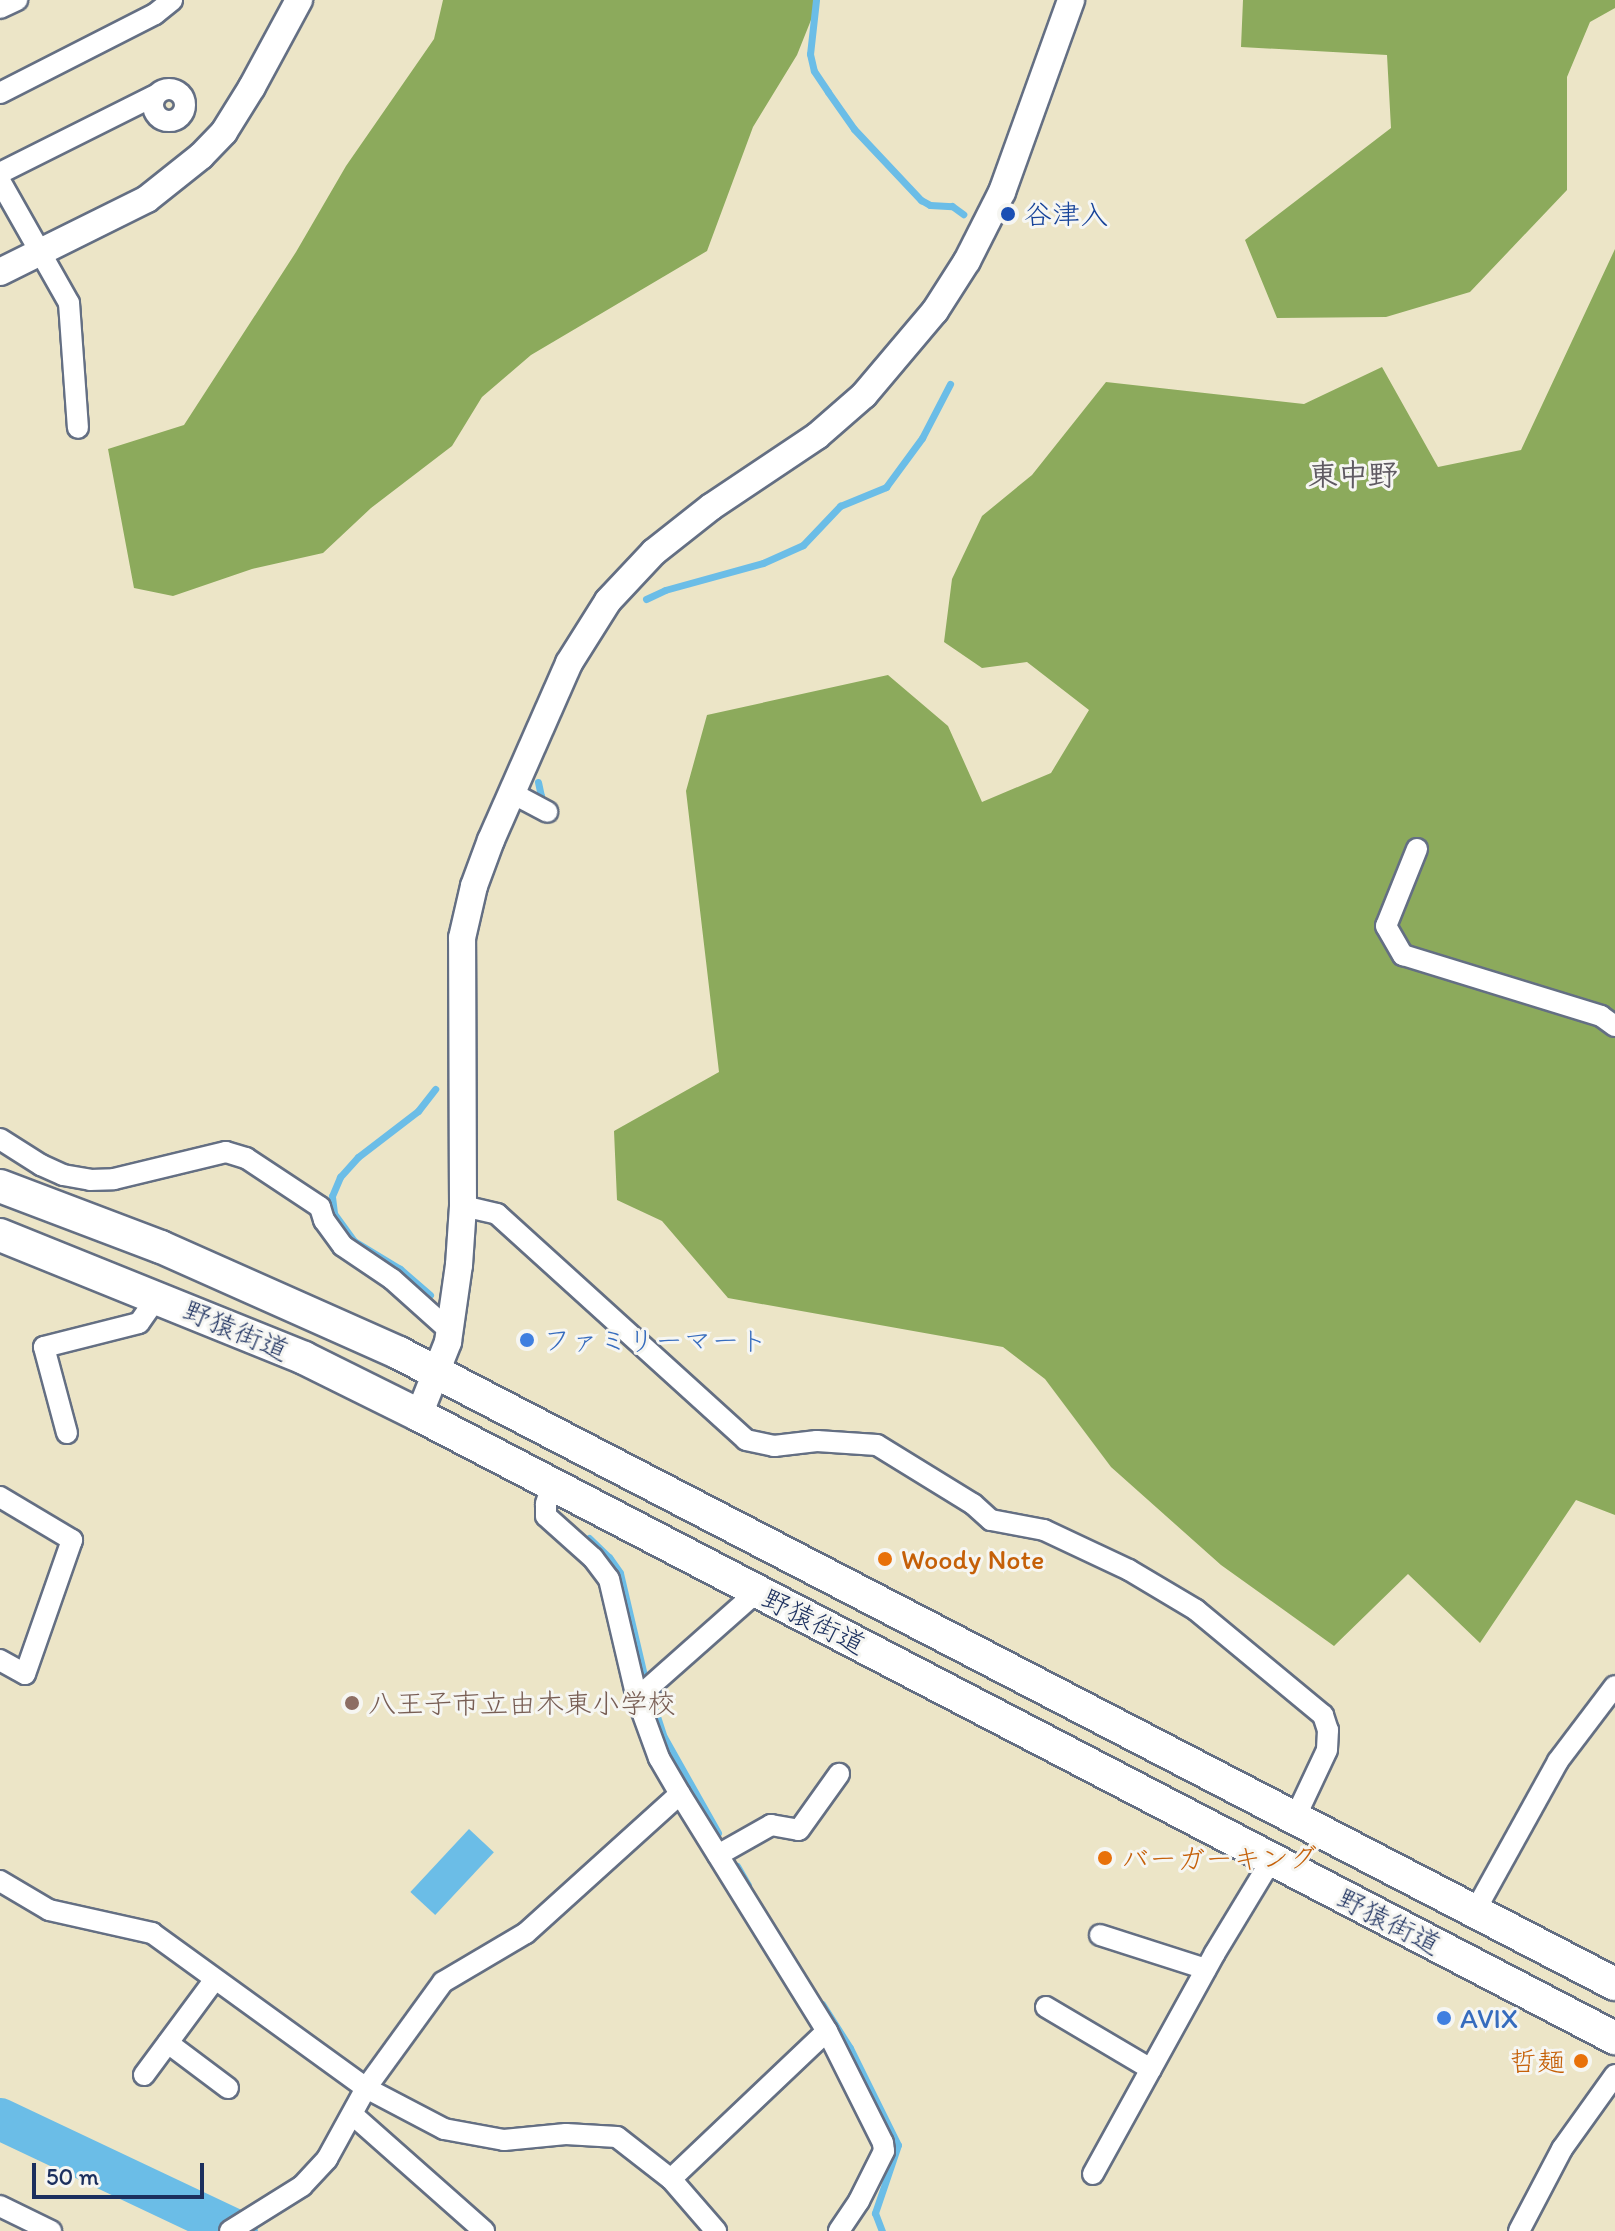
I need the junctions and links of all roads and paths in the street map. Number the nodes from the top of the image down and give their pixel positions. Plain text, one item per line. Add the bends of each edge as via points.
1 (17, 0) edge
2 (172, 0) edge
3 (299, 0) edge
4 (1071, 0) edge
5 (0, 8) edge
6 (0, 93) edge
7 (154, 96) dead end
8 (0, 173) edge
9 (0, 181) edge
10 (41, 252) junction
11 (0, 272) edge
12 (78, 428) dead end
13 (512, 793) junction
14 (547, 812) dead end
15 (1417, 849) dead end
16 (1615, 1026) edge
17 (0, 1139) edge
18 (25, 1156) junction
19 (6, 1188) edge
20 (463, 1206) junction
21 (0, 1235) edge
22 (157, 1297) junction
23 (450, 1331) junction
24 (438, 1373) junction
25 (419, 1415) junction
26 (67, 1433) dead end
27 (552, 1485) junction
28 (0, 1497) edge
29 (757, 1592) junction
30 (0, 1660) edge
31 (1615, 1686) edge
32 (637, 1698) junction
33 (839, 1774) dead end
34 (1219, 1779) junction
35 (680, 1794) junction
36 (1295, 1818) junction
37 (1214, 1829) junction
38 (718, 1855) junction
39 (1272, 1859) junction
40 (0, 1881) edge
41 (1475, 1911) junction
42 (1100, 1935) dead end
43 (1206, 1969) junction
44 (215, 1979) junction
45 (1615, 1984) edge
46 (1046, 2007) dead end
47 (827, 2031) junction
48 (1615, 2038) edge
49 (168, 2043) junction
50 (1151, 2069) junction
51 (144, 2075) dead end
52 (1615, 2075) edge
53 (228, 2088) dead end
54 (366, 2088) junction
55 (353, 2115) junction
56 (1093, 2174) dead end
57 (671, 2179) junction
58 (0, 2206) edge
59 (51, 2231) edge
60 (230, 2231) edge
61 (484, 2231) edge
62 (716, 2231) edge
63 (839, 2231) edge
64 (1519, 2231) edge

1 - 5 street
2 - 6 street via 155,14
3 - 10 street via 224,132 201,156 147,199
4 - 13 street via 1002,192 935,311 906,349 840,415 681,528 628,577 569,663
7 - 8 street
9 - 10 street
10 - 11 street
10 - 12 street via 69,303
13 - 14 street
13 - 20 street via 474,886 462,938
15 - 16 street via 1386,926 1403,955 1601,1016
17 - 18 street
18 - 19 street
18 - 23 street via 63,1175 90,1180 226,1152 246,1158 320,1207 343,1246 392,1279
19 - 24 main road, 野猿街道 via 266,1292
20 - 23 street
20 - 36 street via 497,1214 746,1440 774,1446 817,1441 877,1445 991,1520 1044,1530 1129,1570 1196,1610 1323,1715 1327,1750
21 - 22 main road, 野猿街道
22 - 25 main road, 野猿街道 via 304,1358
22 - 26 street via 139,1323 44,1347
23 - 24 street
24 - 25 street
24 - 34 main road, 野猿街道
25 - 27 main road, 野猿街道
27 - 29 main road, 野猿街道
27 - 32 street via 546,1516 609,1579
28 - 30 street via 72,1540 25,1674
29 - 32 street
29 - 37 main road, 野猿街道
31 - 41 street via 1558,1761
32 - 35 street via 659,1758
33 - 38 street via 799,1830 771,1825
34 - 36 main road, 野猿街道
34 - 37 main road via 1236,1806 1231,1825
35 - 38 street
35 - 54 street via 526,1933 443,1982
36 - 39 main road
36 - 41 main road, 野猿街道
37 - 39 main road, 野猿街道
38 - 47 street
39 - 43 street
39 - 48 main road, 野猿街道
40 - 44 street via 49,1910 152,1933
41 - 45 main road, 野猿街道
42 - 43 street
43 - 50 street
44 - 49 street
44 - 54 street
46 - 50 street
47 - 57 street
47 - 63 street via 884,2151
49 - 51 street
49 - 53 street
50 - 56 street
52 - 64 street via 1562,2149
54 - 55 street
54 - 57 street via 444,2129 480,2138 617,2137
55 - 60 street via 327,2159 295,2190
55 - 61 street
57 - 62 street
58 - 59 street

